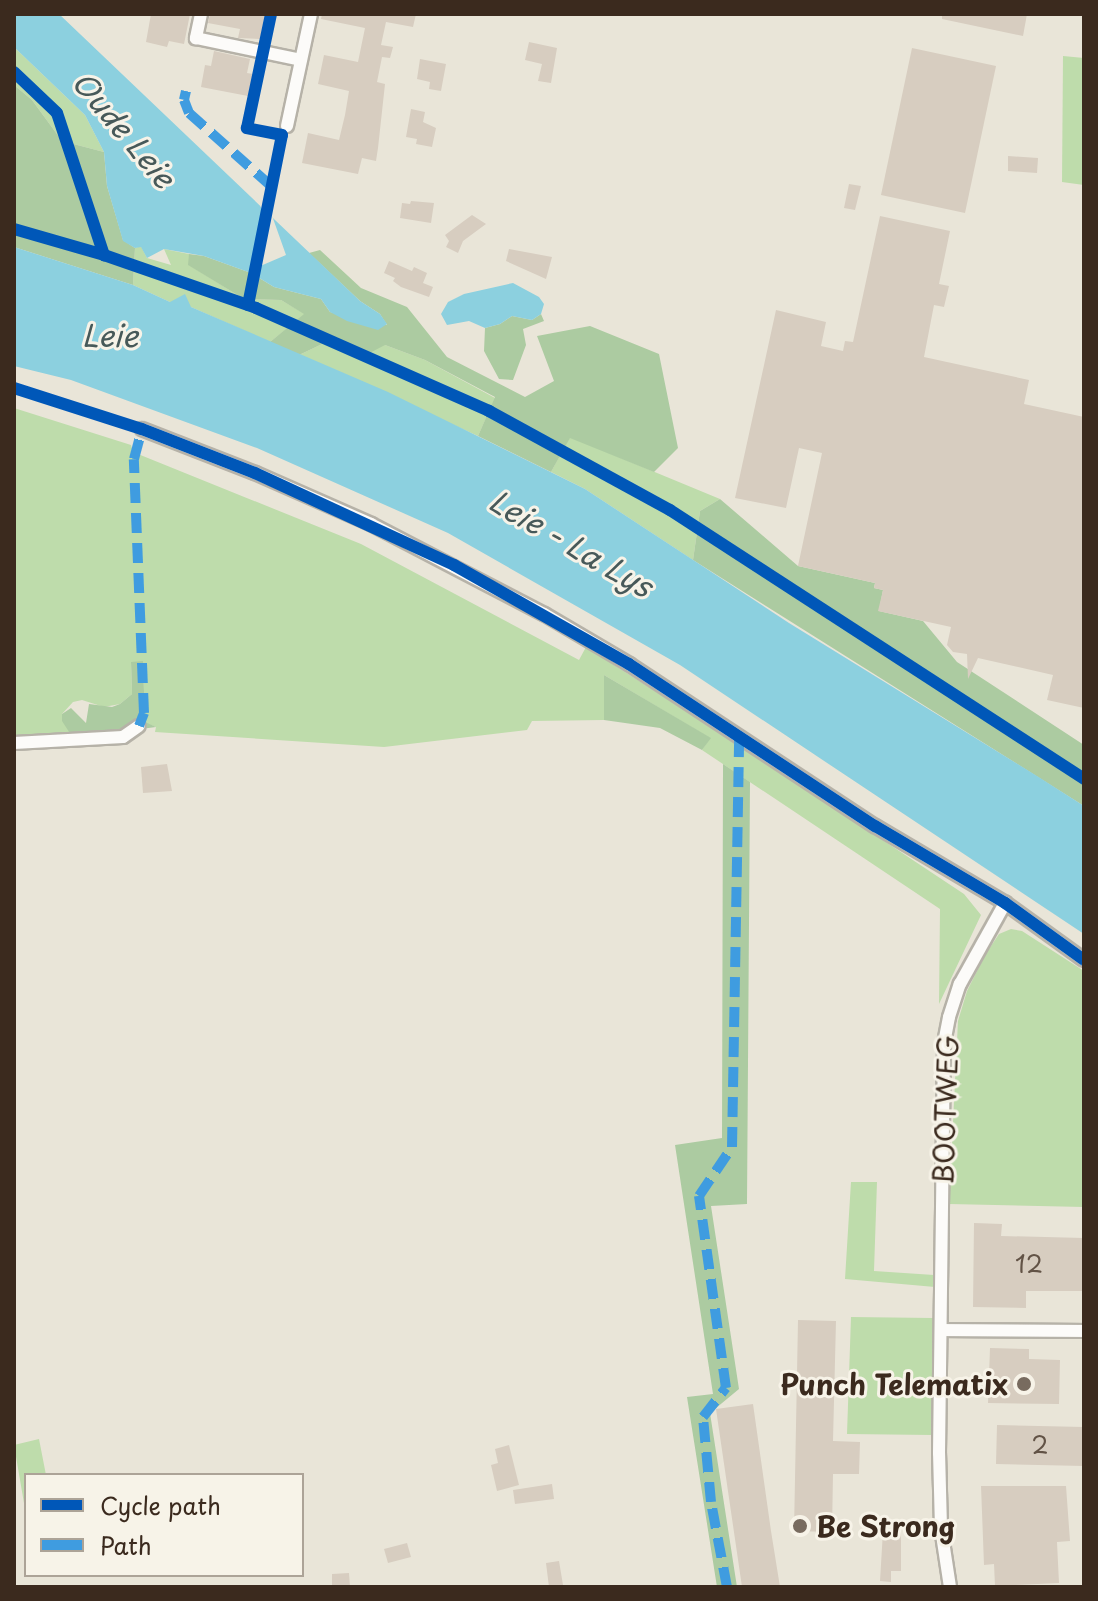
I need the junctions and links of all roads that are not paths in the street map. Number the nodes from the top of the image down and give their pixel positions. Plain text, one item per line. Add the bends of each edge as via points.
1 (201, 14) edge
2 (311, 14) edge
3 (301, 60) junction
4 (287, 126) dead end
5 (142, 429) dead end
6 (139, 726) dead end
7 (14, 743) edge
8 (1005, 903) junction
9 (1084, 960) edge
10 (942, 1330) junction
11 (1084, 1331) edge
12 (950, 1587) edge

1 - 3 street via 196,38
2 - 3 street
3 - 4 street
5 - 8 street via 371,524 544,614
6 - 7 street via 123,737
8 - 9 street
8 - 10 street, BOOTWEG via 960,984 944,1043
10 - 11 street
10 - 12 street, BOOTWEG via 941,1528

